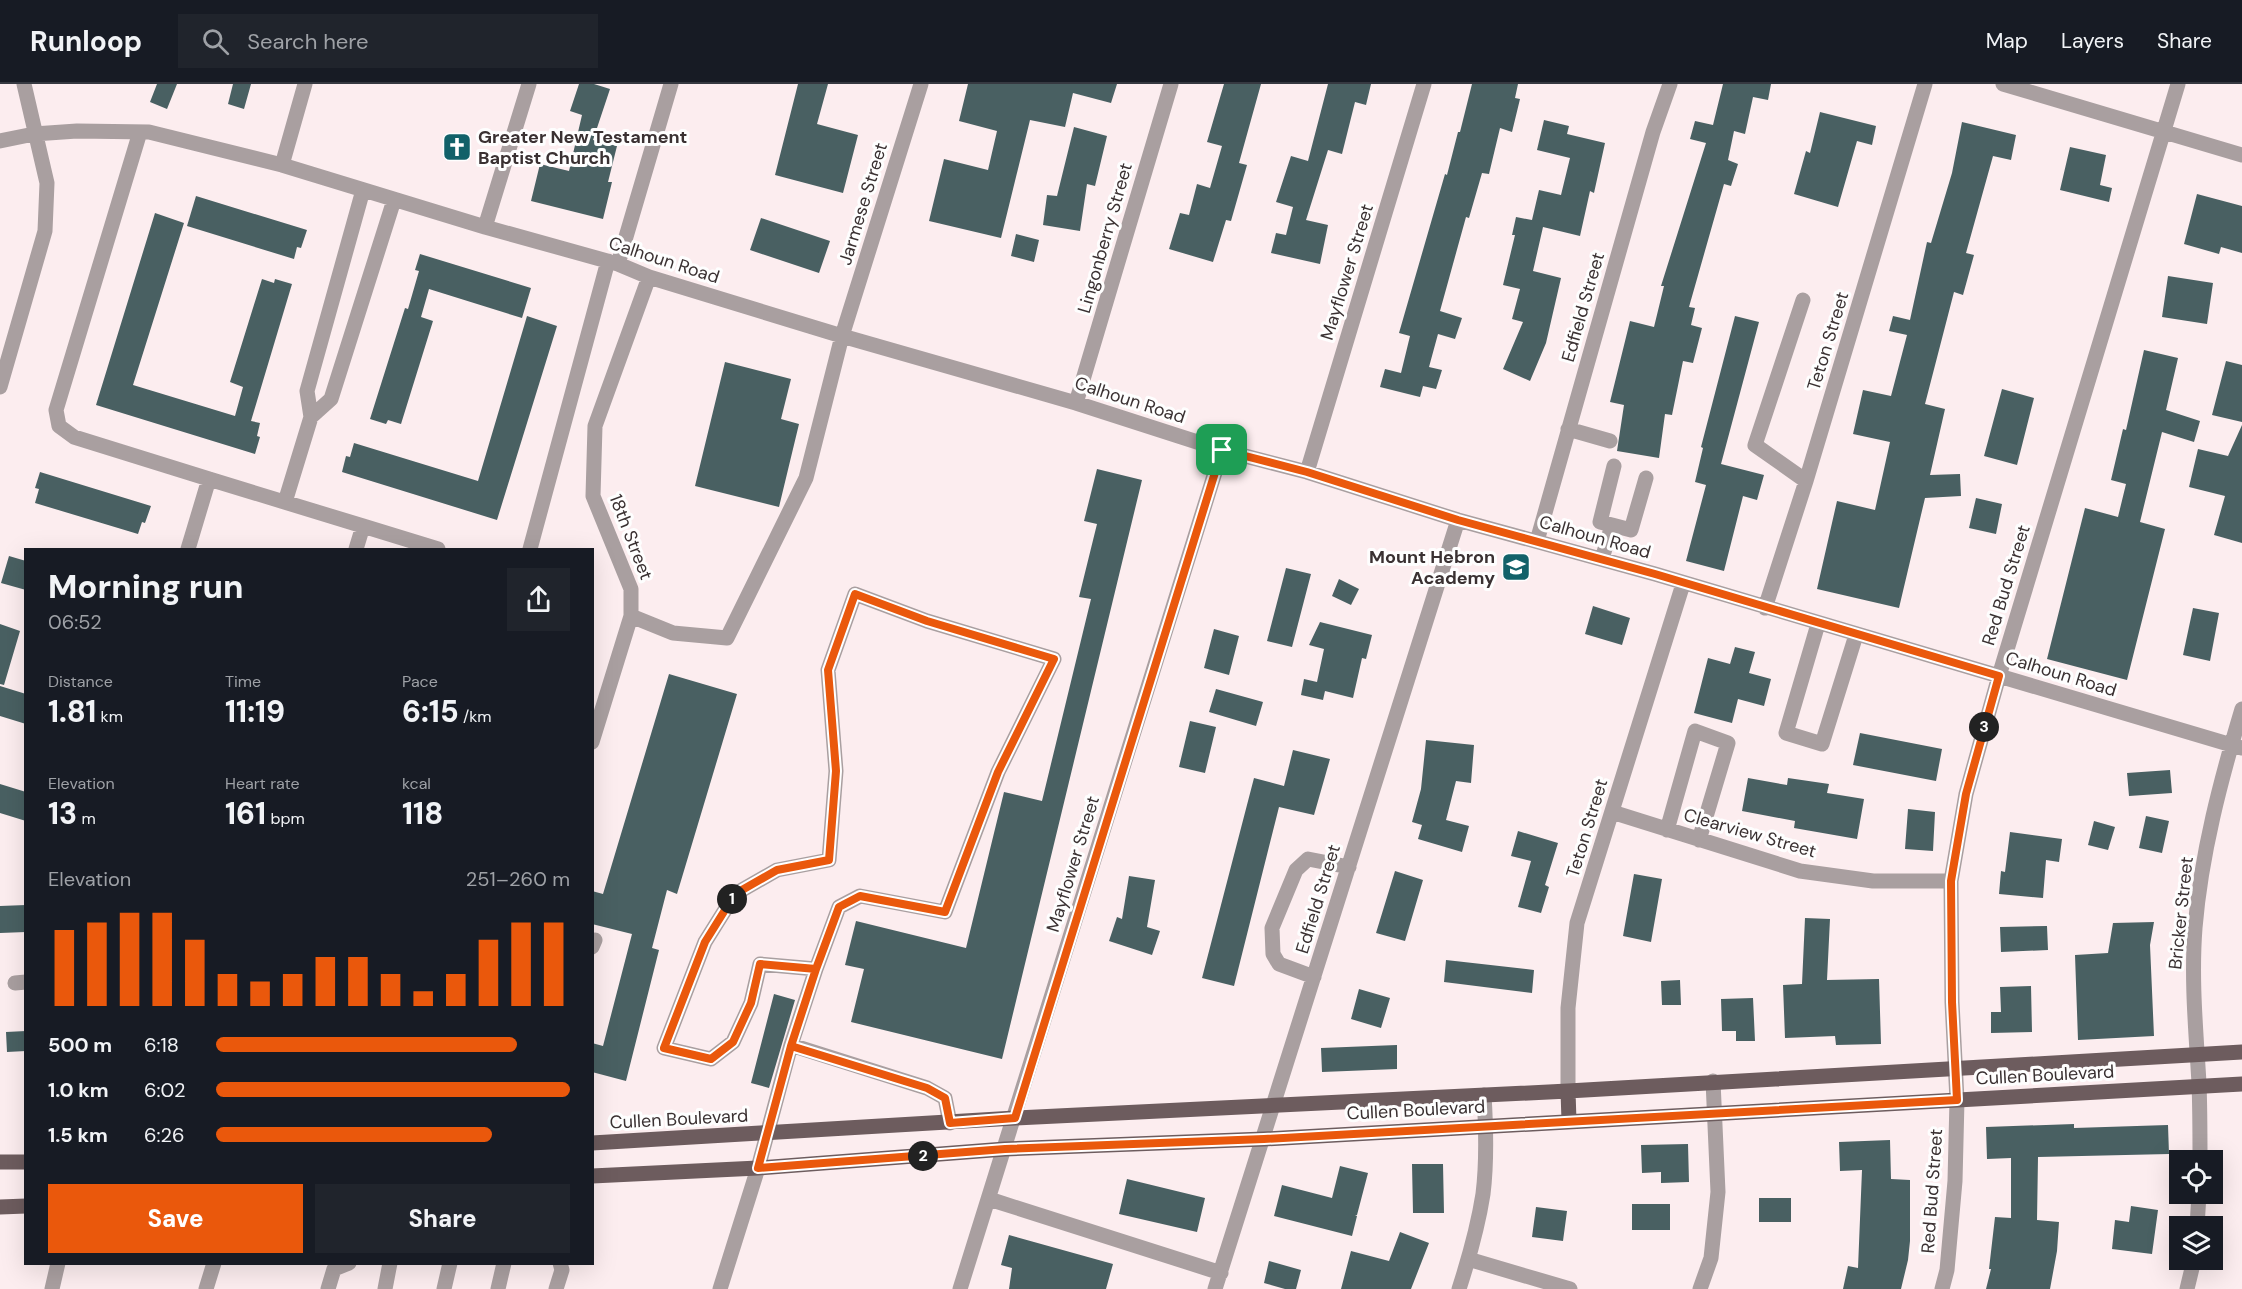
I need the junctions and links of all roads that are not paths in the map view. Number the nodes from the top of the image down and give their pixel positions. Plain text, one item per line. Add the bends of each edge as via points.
1 (24, 84) edge
2 (305, 84) edge
3 (529, 84) edge
4 (671, 84) edge
5 (921, 84) edge
6 (1171, 84) edge
7 (1424, 84) edge
8 (1670, 84) edge
9 (1925, 84) edge
10 (2003, 84) edge
11 (2178, 84) edge
12 (2164, 131) junction
13 (141, 132) junction
14 (34, 134) junction
15 (0, 141) edge
16 (2242, 155) edge
17 (282, 165) junction
18 (363, 190) junction
19 (394, 200) junction
20 (485, 227) junction
21 (613, 262) junction
22 (649, 277) junction
23 (1803, 300) dead end
24 (842, 336) junction
25 (0, 387) edge
26 (1076, 403) junction
27 (311, 417) junction
28 (1568, 429) junction
29 (1610, 441) dead end
30 (1222, 450) junction
31 (1614, 466) dead end
32 (1307, 472) junction
33 (1646, 478) dead end
34 (209, 479) junction
35 (1806, 481) junction
36 (285, 502) junction
37 (1458, 520) junction
38 (1612, 525) junction
39 (363, 526) junction
40 (1537, 541) junction
41 (188, 548) edge
42 (356, 548) edge
43 (435, 548) edge
44 (530, 548) edge
45 (1602, 559) junction
46 (1683, 584) junction
47 (1765, 608) junction
48 (631, 616) junction
49 (1818, 624) junction
50 (1856, 634) junction
51 (1999, 676) junction
52 (2242, 709) edge
53 (594, 736) edge
54 (2237, 747) edge
55 (1612, 812) junction
56 (1667, 830) junction
57 (1699, 840) junction
58 (1349, 867) junction
59 (1951, 881) junction
60 (816, 969) junction
61 (1314, 977) junction
62 (791, 1046) junction
63 (2242, 1052) edge
64 (2197, 1054) junction
65 (1955, 1068) junction
66 (1713, 1081) junction
67 (2242, 1084) edge
68 (2199, 1086) junction
69 (1568, 1091) junction
70 (1484, 1095) junction
71 (1957, 1100) junction
72 (1274, 1106) junction
73 (1715, 1112) junction
74 (1015, 1118) junction
75 (1569, 1121) junction
76 (950, 1123) junction
77 (1485, 1126) junction
78 (768, 1133) junction
79 (1264, 1139) junction
80 (594, 1143) edge
81 (1005, 1149) junction
82 (2200, 1150) edge
83 (0, 1162) edge
84 (24, 1162) edge
85 (758, 1168) junction
86 (594, 1176) edge
87 (989, 1199) junction
88 (24, 1206) edge
89 (0, 1207) edge
90 (1468, 1259) junction
91 (58, 1265) edge
92 (213, 1265) edge
93 (344, 1265) edge
94 (390, 1265) edge
95 (450, 1265) edge
96 (504, 1265) edge
97 (561, 1265) edge
98 (2192, 1270) edge
99 (1221, 1273) junction
100 (52, 1289) edge
101 (206, 1289) edge
102 (328, 1289) edge
103 (385, 1289) edge
104 (444, 1289) edge
105 (498, 1289) edge
106 (556, 1289) edge
107 (720, 1289) edge
108 (960, 1289) edge
109 (1215, 1289) edge
110 (1459, 1289) edge
111 (1570, 1289) edge
112 (1700, 1289) edge
113 (1942, 1289) edge
114 (2187, 1289) edge

1 - 14 street
2 - 17 street
3 - 20 street
4 - 21 street
5 - 24 street, Jarmese Street
6 - 26 street, Lingonberry Street
7 - 32 street, Mayflower Street
8 - 28 street, Edfield Street
9 - 35 street, Teton Street
10 - 12 street
11 - 12 street, Red Bud Street
12 - 16 street
12 - 51 street, Red Bud Street
13 - 14 street, Calhoun Road
13 - 17 street, Calhoun Road
13 - 34 street via 56,410 59,426 74,437
14 - 15 street, Calhoun Road
14 - 25 street via 47,183 45,231
17 - 18 street, Calhoun Road
18 - 19 street, Calhoun Road
18 - 27 street via 307,392
19 - 20 street, Calhoun Road
19 - 27 street via 331,399
20 - 21 street, Calhoun Road
21 - 22 street, Calhoun Road
21 - 44 street
22 - 24 street, Calhoun Road
22 - 48 street, 18th Street via 595,426 593,496 632,590
23 - 35 street via 1755,445
24 - 26 street, Calhoun Road
24 - 48 street, Jarmese Street via 806,478 728,638 673,633
26 - 30 street, Calhoun Road
27 - 36 street
28 - 29 street
28 - 40 street, Edfield Street
30 - 32 street, Calhoun Road
30 - 74 street, Mayflower Street
31 - 38 street via 1600,522
32 - 37 street, Calhoun Road
33 - 38 street via 1631,530
34 - 36 street
34 - 41 street
35 - 47 street, Teton Street
36 - 39 street
37 - 40 street, Calhoun Road
37 - 58 street, Edfield Street
38 - 45 street
39 - 42 street
39 - 43 street
40 - 45 street, Calhoun Road
45 - 46 street, Calhoun Road
46 - 47 street, Calhoun Road
46 - 55 street, Teton Street
47 - 49 street, Calhoun Road
48 - 53 street, 18th Street
49 - 50 street, Calhoun Road
49 - 50 street via 1786,733 1822,744
50 - 51 street, Calhoun Road
51 - 54 street, Calhoun Road
51 - 59 street, Red Bud Street via 1966,794
52 - 54 street, Bricker Street
54 - 64 street, Bricker Street via 2207,847 2195,926
55 - 56 street, Clearview Street
55 - 69 street, Teton Street via 1577,923 1568,1008
56 - 57 street, Clearview Street
56 - 57 street via 1695,731 1728,743
57 - 59 street, Clearview Street via 1800,871 1873,881
58 - 61 street, Edfield Street
58 - 61 street via 1308,860 1296,870 1272,928 1273,954 1279,964
59 - 65 street, Red Bud Street
60 - 60 street via 760,964 751,1003 733,1042 711,1059 664,1048 705,942 735,894 777,870 829,860 836,771 828,670 855,594 1054,659 998,772 945,912 860,896 839,907
60 - 62 street
61 - 72 street, Edfield Street
62 - 76 street via 927,1088 945,1098
62 - 78 street
63 - 64 main road, Cullen Boulevard
64 - 65 main road, Cullen Boulevard
64 - 68 street, Bricker Street
65 - 66 main road, Cullen Boulevard
65 - 71 street, Red Bud Street
66 - 69 main road, Cullen Boulevard
66 - 73 street
67 - 68 main road, Cullen Boulevard
68 - 71 main road, Cullen Boulevard
68 - 82 street, Bricker Street
69 - 70 main road, Cullen Boulevard
69 - 75 main road
70 - 72 main road, Cullen Boulevard
70 - 77 street
71 - 73 main road, Cullen Boulevard
71 - 113 street, Red Bud Street via 1955,1181
72 - 74 main road, Cullen Boulevard
72 - 79 street, Edfield Street
73 - 75 main road, Cullen Boulevard
73 - 112 street via 1718,1191 1711,1258
74 - 76 main road, Cullen Boulevard
74 - 81 street, Mayflower Street
75 - 77 main road, Cullen Boulevard
76 - 78 main road, Cullen Boulevard
77 - 79 main road, Cullen Boulevard
77 - 90 street via 1483,1193
78 - 80 main road, Cullen Boulevard
78 - 85 street
79 - 81 main road, Cullen Boulevard
79 - 99 street, Edfield Street
81 - 85 main road, Cullen Boulevard
81 - 87 street, Mayflower Street
83 - 84 main road
85 - 86 main road, Cullen Boulevard
85 - 107 street
87 - 99 street
87 - 108 street, Mayflower Street
88 - 89 main road
90 - 110 street
90 - 111 street
91 - 100 street
92 - 101 street
93 - 102 street via 334,1269
94 - 103 street
95 - 104 street
96 - 105 street
97 - 106 street
98 - 114 street
99 - 109 street, Edfield Street

